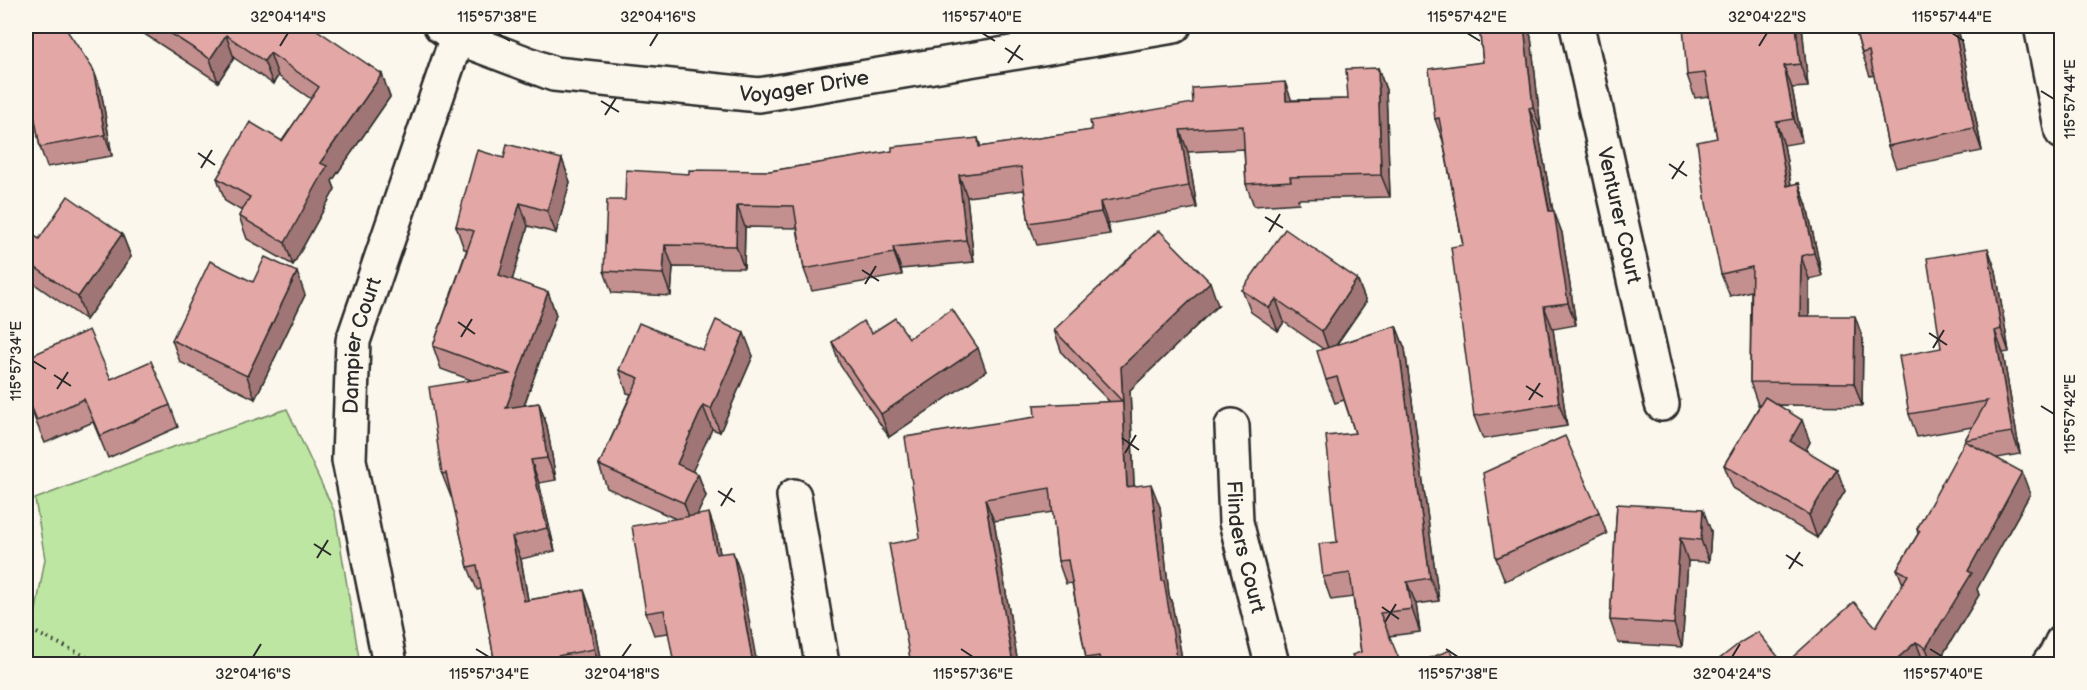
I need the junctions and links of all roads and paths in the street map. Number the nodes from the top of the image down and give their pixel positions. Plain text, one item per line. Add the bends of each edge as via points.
1 (1174, 26) edge
2 (1577, 26) edge
3 (2041, 26) edge
4 (449, 32) edge
5 (2061, 132) edge
6 (1662, 404) dead end
7 (1232, 426) dead end
8 (794, 496) dead end
9 (26, 628) edge
10 (102, 664) edge
11 (390, 664) edge
12 (822, 664) edge
13 (1272, 664) edge

1 - 4 street, Voyager Drive via 759,95 554,74
2 - 6 street, Venturer Court
3 - 5 street
4 - 11 street, Dampier Court via 353,341 349,460
7 - 13 street, Flinders Court via 1236,522
8 - 12 street
9 - 10 path

